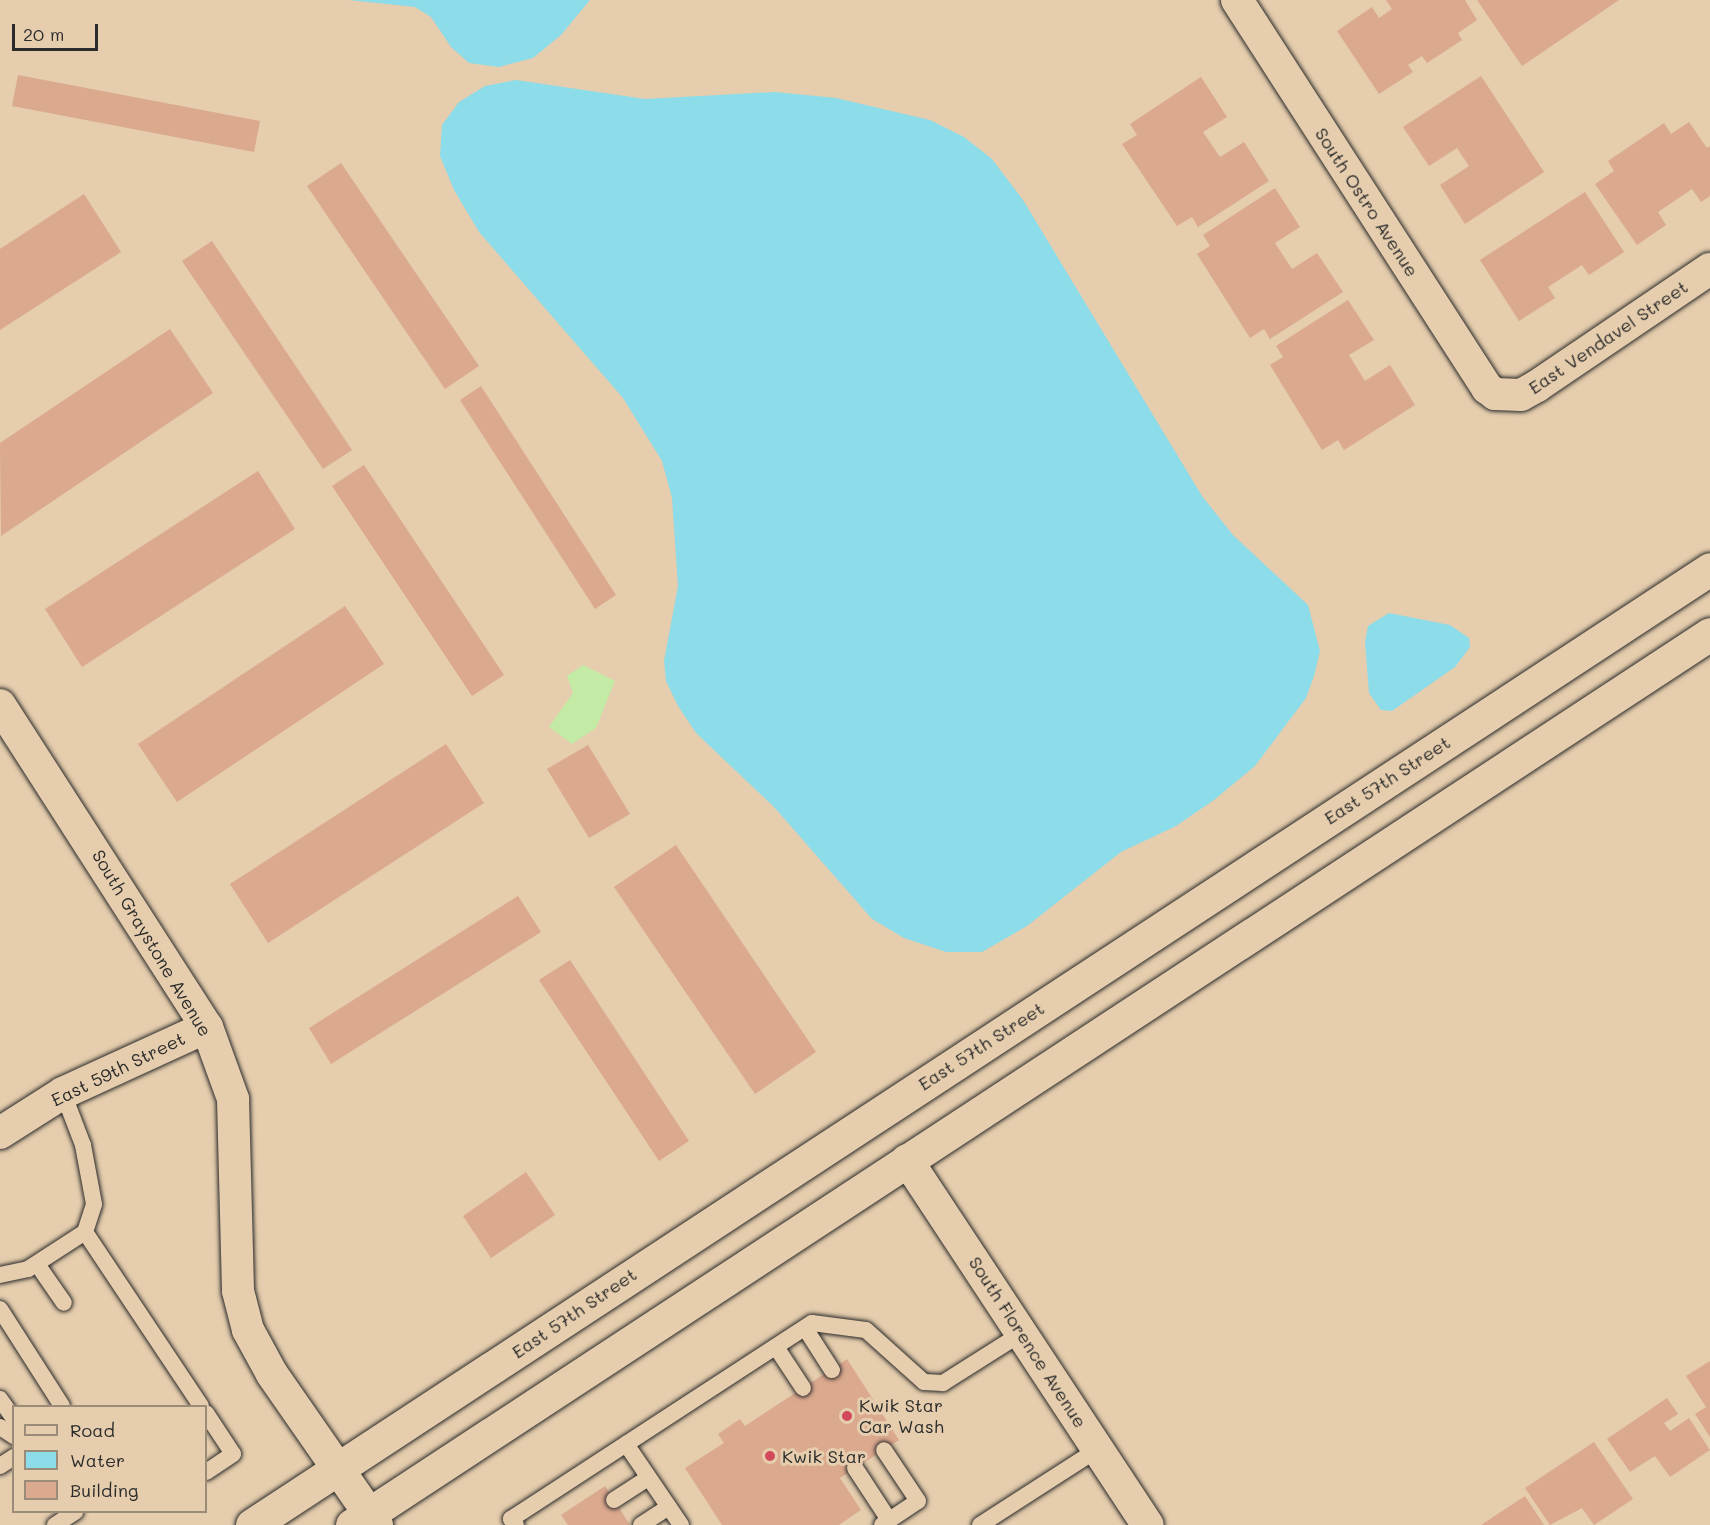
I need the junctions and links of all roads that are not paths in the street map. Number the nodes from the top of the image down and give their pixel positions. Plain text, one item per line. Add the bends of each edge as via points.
1 (1247, 3) edge
2 (1710, 269) edge
3 (1503, 397) joint
4 (1710, 569) edge
5 (1710, 634) edge
6 (0, 705) edge
7 (207, 1027) junction
8 (63, 1093) junction
9 (0, 1133) edge
10 (908, 1160) junction
11 (86, 1232) junction
12 (37, 1263) junction
13 (0, 1275) edge
14 (64, 1303) dead end
15 (0, 1310) edge
16 (805, 1328) junction
17 (1022, 1334) junction
18 (776, 1347) junction
19 (832, 1370) dead end
20 (803, 1388) dead end
21 (0, 1399) edge
22 (61, 1405) edge
23 (200, 1405) edge
24 (207, 1415) edge
25 (12, 1416) edge
26 (626, 1444) junction
27 (1098, 1449) junction
28 (884, 1450) dead end
29 (339, 1468) junction
30 (855, 1468) dead end
31 (207, 1472) edge
32 (648, 1478) junction
33 (614, 1500) dead end
34 (669, 1507) junction
35 (73, 1513) edge
36 (366, 1521) edge
37 (886, 1523) edge
38 (55, 1525) edge
39 (252, 1525) edge
40 (516, 1525) edge
41 (641, 1525) edge
42 (681, 1525) edge
43 (980, 1525) edge
44 (1148, 1525) edge

1 - 3 street, South Ostro Avenue via 1487,388
2 - 3 street, East Vendavel Street via 1537,386
4 - 29 main road, East 57th Street
5 - 10 main road
6 - 7 street, South Graystone Avenue
7 - 8 street, East 59th Street
7 - 29 street, South Graystone Avenue via 234,1099 238,1291 248,1330 272,1374
8 - 9 street, East 59th Street
8 - 11 lane via 83,1145 94,1204
10 - 17 street, South Florence Avenue
10 - 36 main road
11 - 12 lane
11 - 23 lane
12 - 13 lane
12 - 14 lane
15 - 22 lane
16 - 17 lane via 812,1323 866,1330 924,1382 943,1383
16 - 18 lane
16 - 19 lane
17 - 27 street, South Florence Avenue
18 - 20 lane
18 - 26 lane
21 - 25 lane
24 - 31 lane via 233,1454
26 - 32 lane
26 - 40 lane via 511,1519
27 - 43 lane
27 - 44 street, South Florence Avenue
28 - 37 lane via 918,1501
29 - 36 street, South Graystone Avenue
29 - 39 main road, East 57th Street
30 - 37 lane
32 - 33 lane
32 - 34 lane
34 - 41 lane
34 - 42 lane
35 - 38 lane

